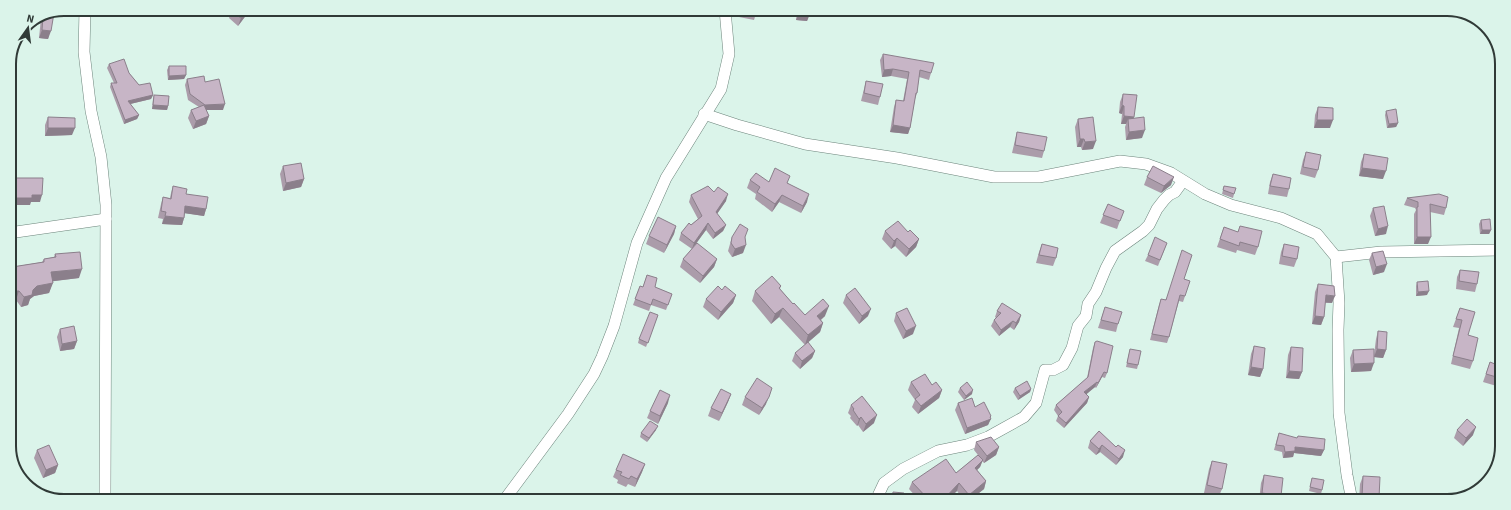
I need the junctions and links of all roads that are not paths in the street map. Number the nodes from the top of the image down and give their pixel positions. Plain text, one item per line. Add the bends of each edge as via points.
1 (85, 16) edge
2 (726, 16) edge
3 (704, 114) junction
4 (1183, 181) junction
5 (106, 219) junction
6 (16, 232) edge
7 (1495, 250) edge
8 (1336, 258) junction
9 (105, 494) edge
10 (509, 494) edge
11 (879, 494) edge
12 (1351, 494) edge

1 - 5 street via 84,52 91,111 101,156
2 - 3 street via 728,60 721,89
3 - 4 street via 737,126 805,144 897,158 994,177 1039,178 1120,161 1146,164 1171,173
3 - 10 street via 666,178 637,243 614,326 594,374
4 - 8 street via 1230,205 1281,218 1317,234
4 - 11 street via 1176,192 1169,195 1157,209 1149,226 1115,251 1088,304 1086,316 1078,326 1072,348 1063,366 1045,370 1038,398 1031,410 1024,417 988,437 967,445 938,451 903,469 884,483
5 - 6 street
5 - 9 street
7 - 8 street via 1382,252
8 - 12 street via 1340,413

